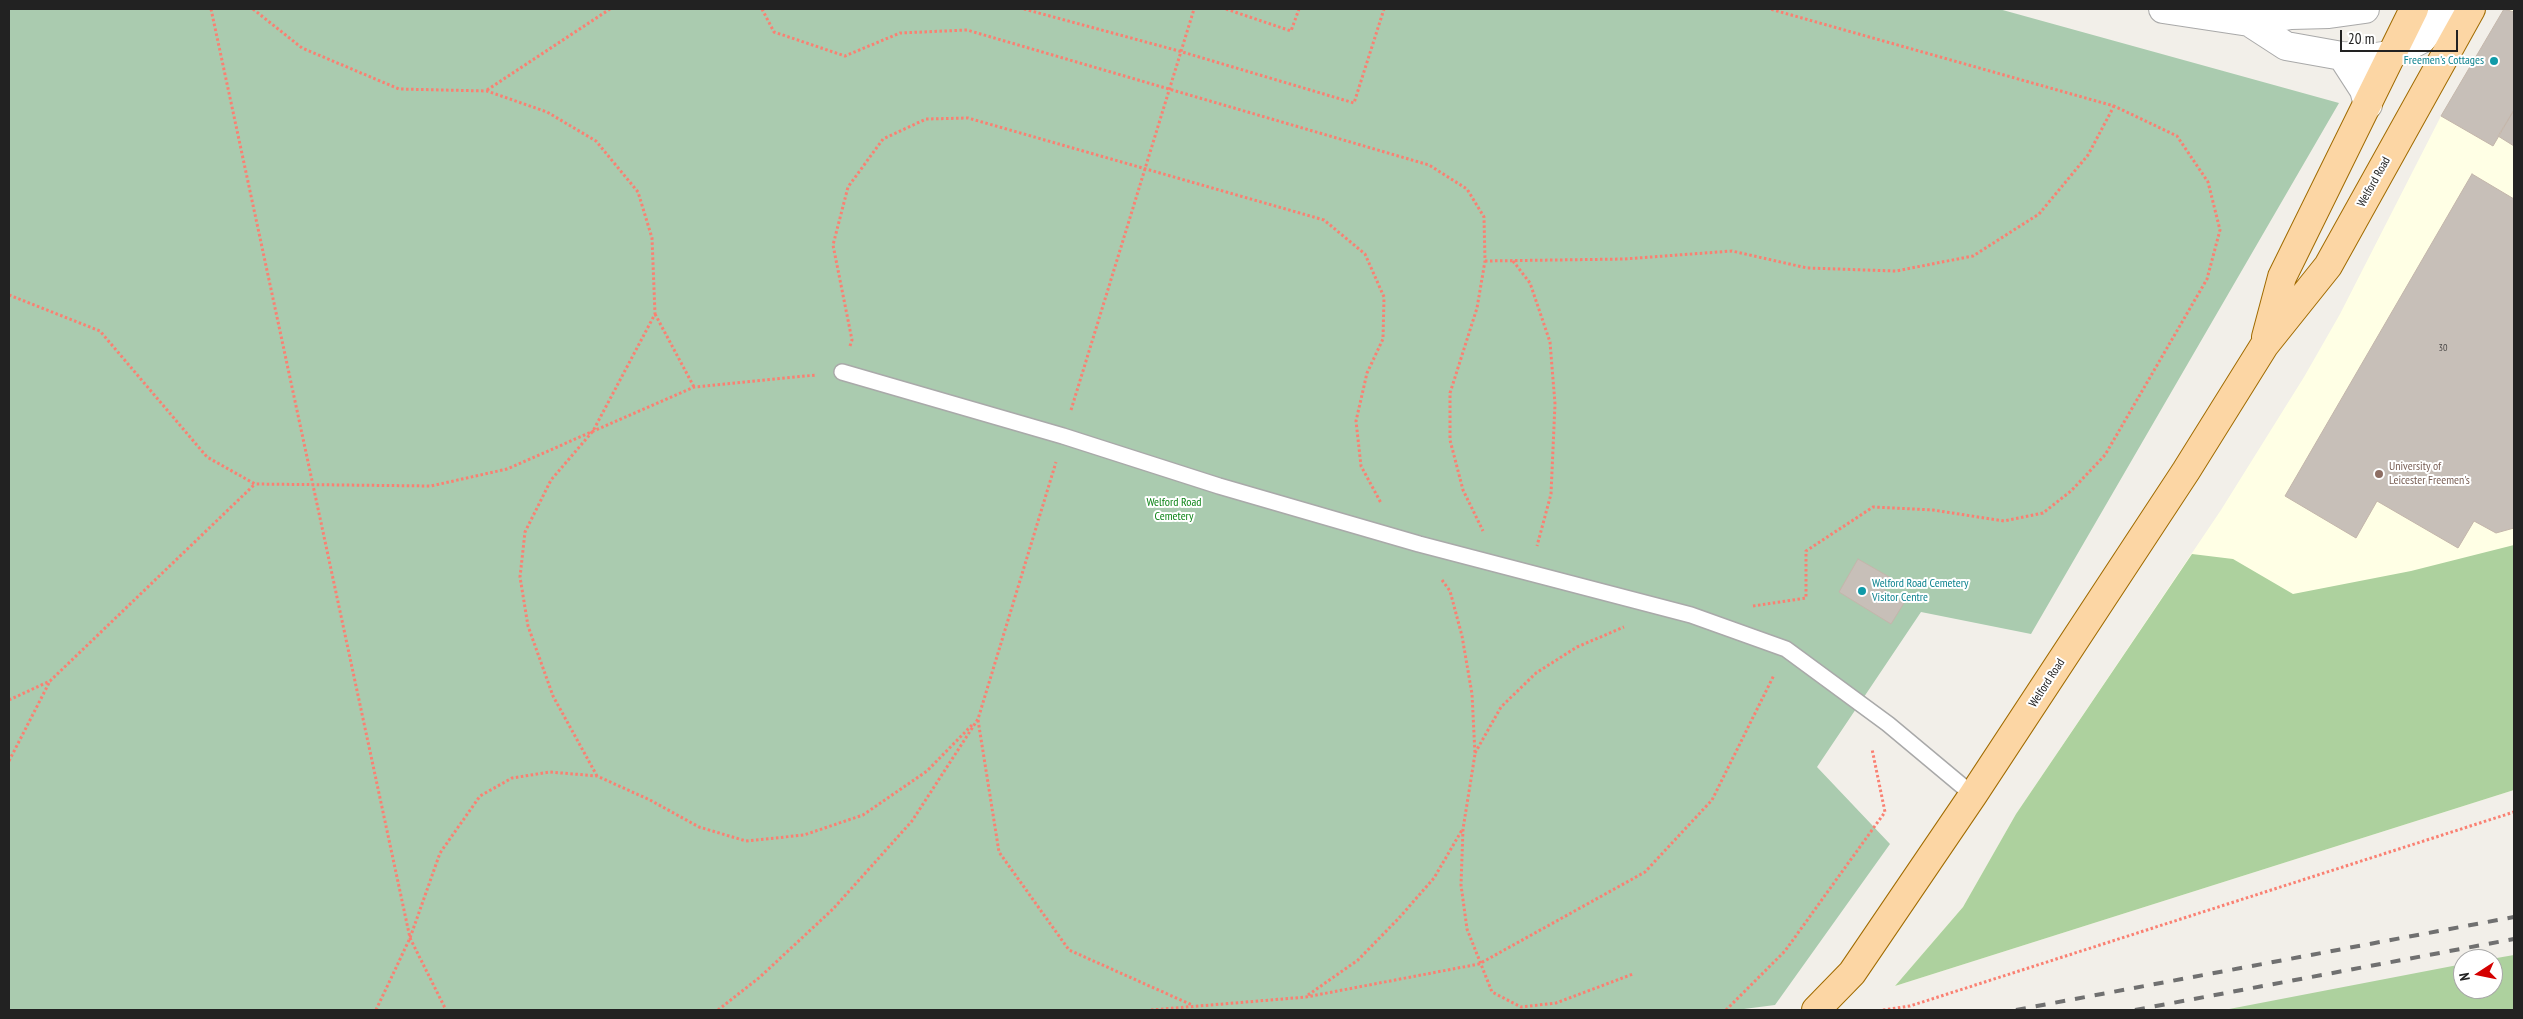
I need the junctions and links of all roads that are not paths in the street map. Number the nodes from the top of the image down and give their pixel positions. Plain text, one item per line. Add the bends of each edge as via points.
1 (2163, 9) edge
2 (2365, 9) edge
3 (2414, 9) edge
4 (2447, 9) edge
5 (2470, 9) edge
6 (2249, 22) junction
7 (2390, 55) junction
8 (2342, 56) junction
9 (2368, 105) junction
10 (2264, 346) junction
11 (842, 372) road end
12 (1973, 795) junction
13 (1816, 1010) edge

1 - 6 street
2 - 6 street
3 - 7 main road, Welford Road
4 - 7 street via 2422,39
5 - 10 main road, Welford Road via 2328,266
6 - 8 street via 2286,46
7 - 8 street via 2368,58
7 - 9 main road, Welford Road
8 - 9 street via 2364,90
9 - 10 main road, Welford Road via 2282,277
10 - 12 main road, Welford Road via 2186,471
11 - 12 lane via 1418,544 1691,615 1786,649 1888,724
12 - 13 main road, Welford Road via 1852,973

